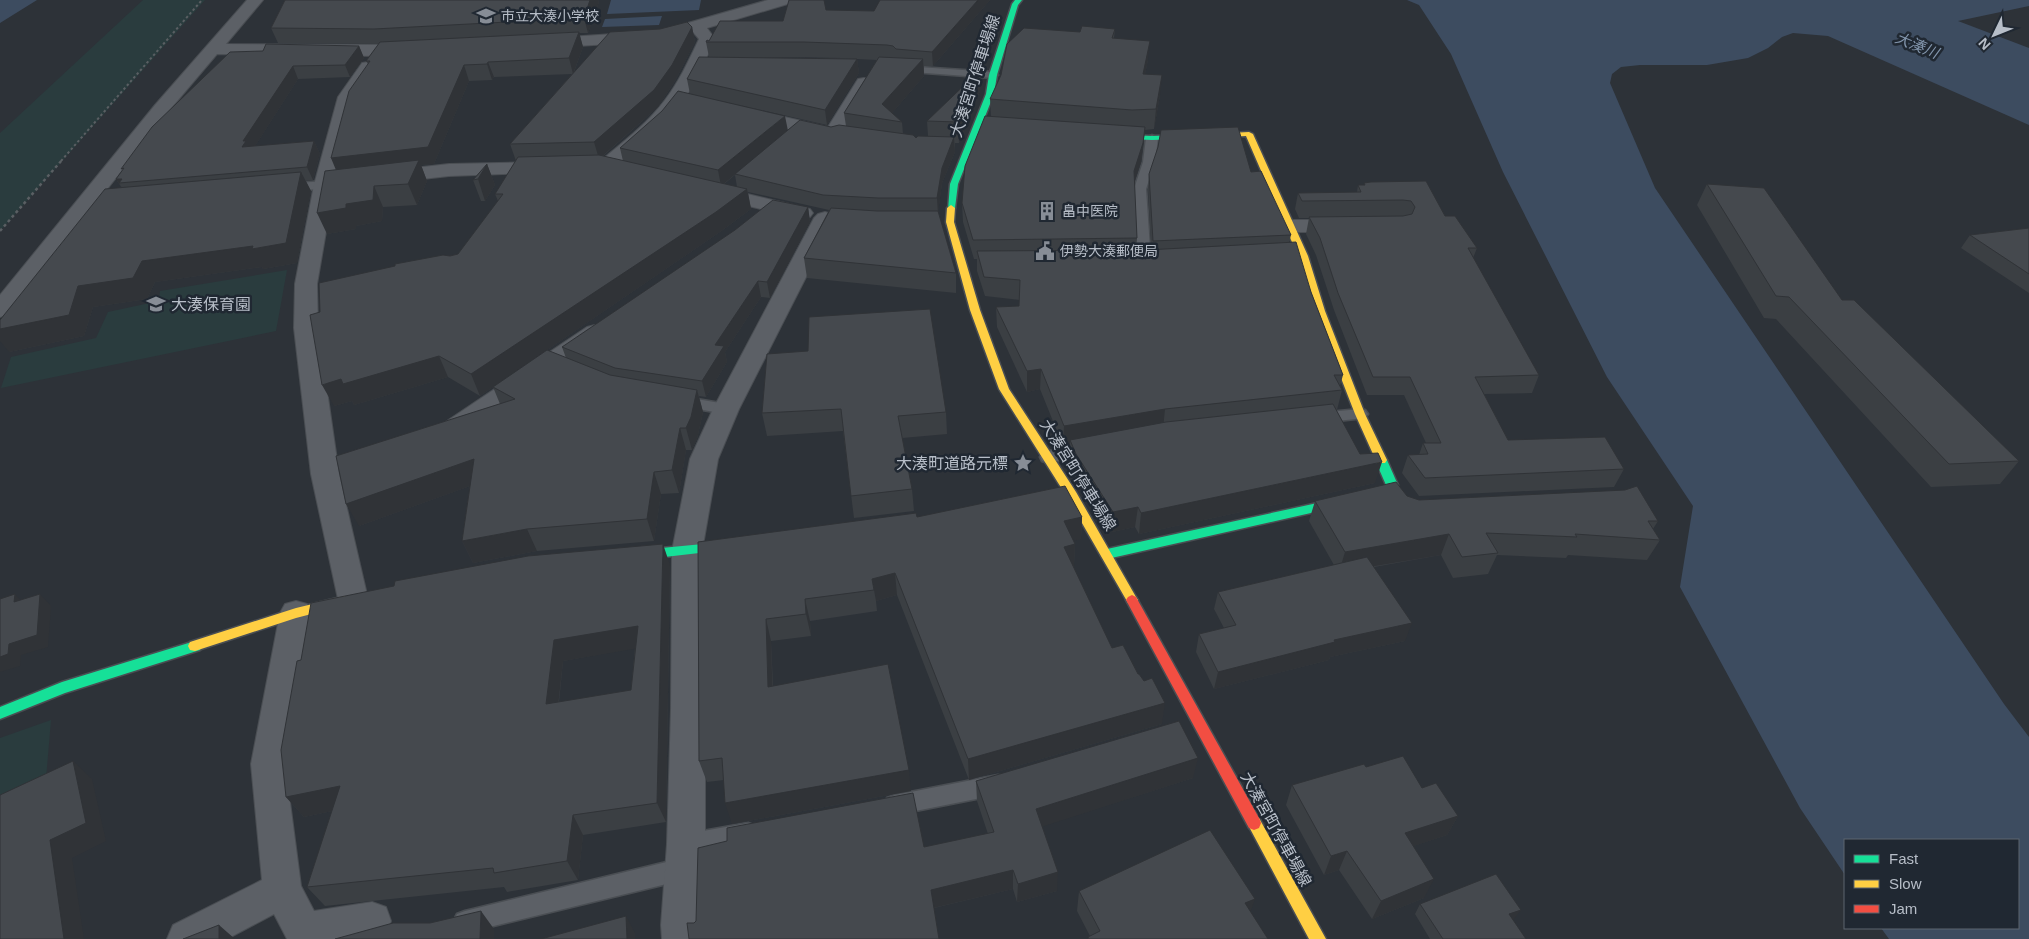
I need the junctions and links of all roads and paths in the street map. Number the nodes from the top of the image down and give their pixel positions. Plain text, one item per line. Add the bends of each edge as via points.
1 (202, 0) edge
2 (255, 0) edge
3 (785, 0) edge
4 (1019, 0) edge
5 (273, 2) dead end
6 (697, 26) junction
7 (527, 44) edge
8 (429, 48) edge
9 (217, 49) junction
10 (380, 51) junction
11 (696, 64) junction
12 (714, 64) edge
13 (882, 67) joint
14 (993, 75) junction
15 (676, 98) junction
16 (695, 102) edge
17 (734, 111) edge
18 (802, 127) junction
19 (1092, 135) edge
20 (1152, 138) junction
21 (788, 139) edge
22 (952, 148) edge
23 (968, 148) junction
24 (586, 167) junction
25 (632, 173) edge
26 (372, 179) edge
27 (333, 184) junction
28 (696, 188) edge
29 (276, 189) edge
30 (770, 206) junction
31 (750, 222) edge
32 (1291, 226) junction
33 (1359, 226) edge
34 (0, 232) edge
35 (1144, 262) edge
36 (962, 265) junction
37 (981, 265) edge
38 (0, 310) edge
39 (615, 318) edge
40 (662, 398) edge
41 (726, 409) junction
42 (1360, 414) junction
43 (1301, 420) edge
44 (431, 441) edge
45 (1106, 446) edge
46 (1048, 457) junction
47 (1392, 486) junction
48 (1411, 509) edge
49 (746, 544) edge
50 (687, 551) junction
51 (1107, 554) junction
52 (621, 557) edge
53 (358, 599) joint
54 (296, 612) junction
55 (0, 713) edge
56 (1019, 778) edge
57 (877, 809) edge
58 (772, 828) edge
59 (685, 857) junction
60 (282, 890) junction
61 (445, 927) edge
62 (374, 930) edge
63 (187, 939) edge
64 (682, 939) edge
65 (1318, 939) edge

1 - 34 path
2 - 9 street
3 - 6 street
4 - 14 main road, 大湊宮町停車場線
5 - 9 street
6 - 7 street via 661,36
6 - 11 street via 707,39
8 - 10 street
9 - 10 street
9 - 38 street
10 - 27 street via 347,96
11 - 12 street
11 - 15 street
13 - 14 lane
13 - 18 street via 837,135
14 - 23 main road, 大湊宮町停車場線 via 982,126
15 - 16 street
15 - 24 street via 658,120
17 - 18 street
18 - 21 lane
19 - 20 main road
20 - 32 main road via 1249,134
20 - 35 lane via 1149,162 1140,189
22 - 23 lane
23 - 36 main road, 大湊宮町停車場線 via 942,222
24 - 25 street
24 - 26 street via 512,176 449,170
27 - 29 lane
27 - 53 street via 306,284 311,296 306,328
28 - 30 street via 730,188
30 - 31 street
30 - 41 street via 834,218
32 - 33 street
32 - 42 main road via 1298,256
36 - 37 lane
36 - 46 main road, 大湊宮町停車場線 via 1004,388
39 - 44 street via 558,367
40 - 41 lane
41 - 50 street via 704,460
42 - 43 lane
42 - 47 main road
45 - 46 lane
46 - 51 main road, 大湊宮町停車場線 via 1068,496
47 - 48 street
47 - 51 main road via 1391,491
49 - 50 main road
50 - 52 main road
50 - 59 street
51 - 65 main road, 大湊宮町停車場線 via 1191,727
53 - 54 main road
54 - 55 main road via 62,688
54 - 60 street via 268,764
56 - 57 lane via 981,789
58 - 59 lane
59 - 61 lane
59 - 64 street
60 - 62 street via 304,932
60 - 63 street

